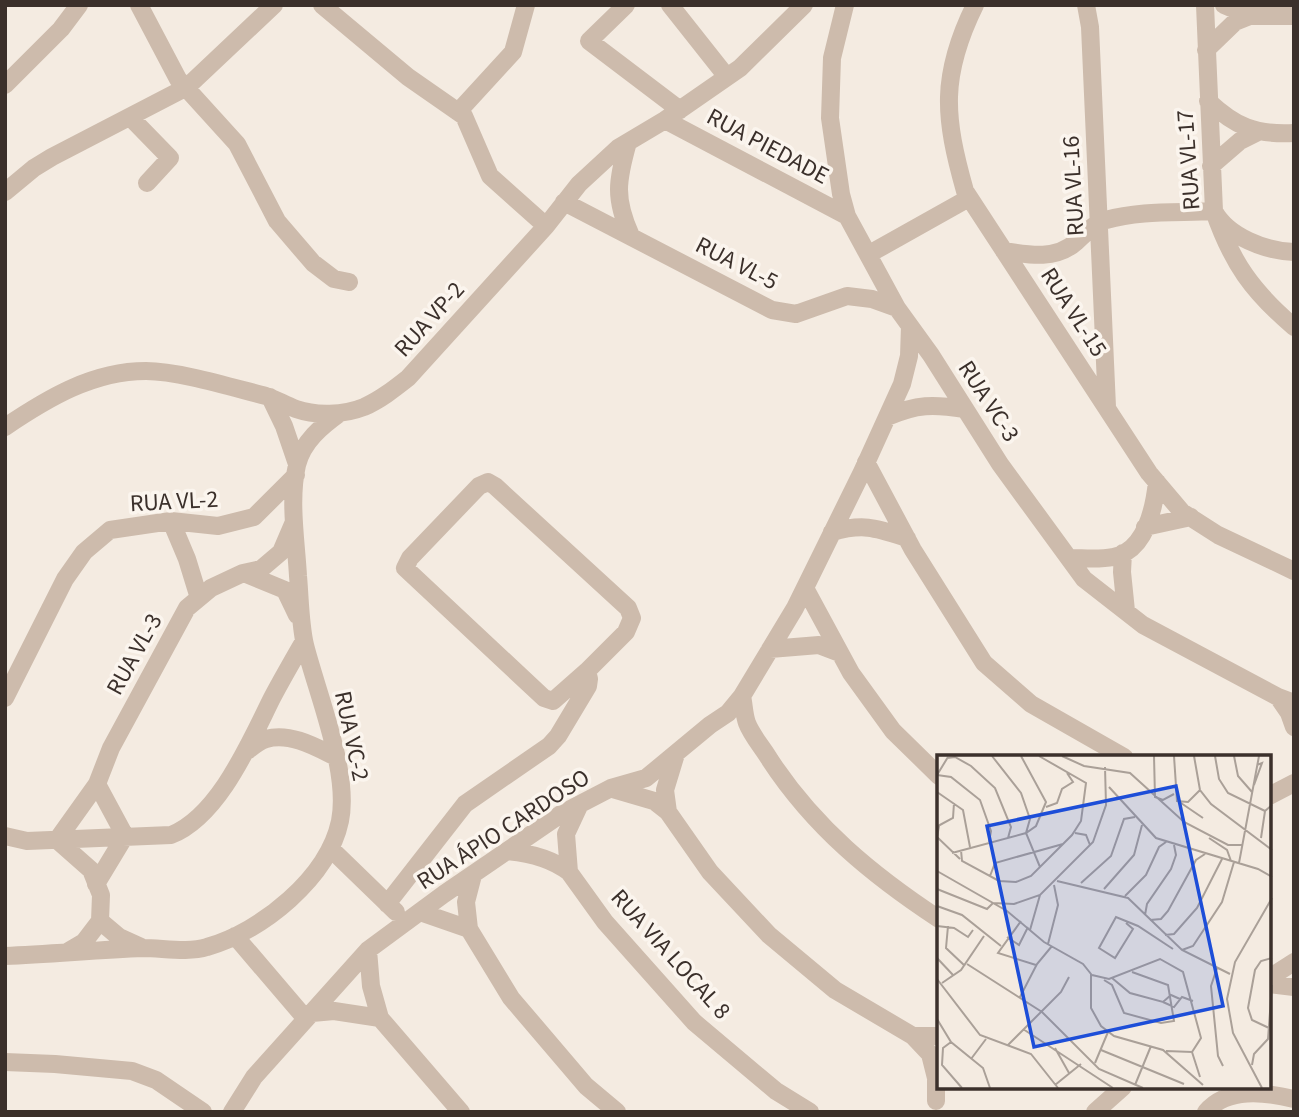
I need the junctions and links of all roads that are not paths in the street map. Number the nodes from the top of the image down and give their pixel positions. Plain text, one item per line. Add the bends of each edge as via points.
1 (79, 5) edge
2 (139, 5) edge
3 (274, 5) edge
4 (322, 5) edge
5 (526, 5) edge
6 (626, 5) edge
7 (670, 5) edge
8 (804, 5) edge
9 (845, 5) edge
10 (975, 5) edge
11 (1086, 5) edge
12 (1205, 5) edge
13 (1224, 5) edge
14 (1250, 16) junction
15 (1294, 16) edge
16 (1206, 51) junction
17 (727, 77) junction
18 (5, 85) edge
19 (187, 87) junction
20 (1208, 101) junction
21 (458, 112) junction
22 (673, 115) junction
23 (131, 118) junction
24 (1258, 132) junction
25 (1294, 133) edge
26 (628, 142) junction
27 (1211, 166) junction
28 (147, 183) dead end
29 (5, 192) edge
30 (970, 198) junction
31 (564, 202) junction
32 (1214, 211) junction
33 (847, 216) junction
34 (1099, 223) junction
35 (546, 226) junction
36 (631, 236) junction
37 (1004, 251) junction
38 (1294, 252) edge
39 (869, 254) junction
40 (349, 282) dead end
41 (897, 309) junction
42 (910, 326) junction
43 (1294, 327) edge
44 (270, 397) junction
45 (1107, 407) junction
46 (965, 409) junction
47 (340, 413) junction
48 (887, 417) junction
49 (5, 427) edge
50 (866, 462) junction
51 (297, 469) junction
52 (1157, 482) junction
53 (1191, 517) junction
54 (171, 521) junction
55 (295, 521) junction
56 (1146, 527) junction
57 (832, 532) junction
58 (907, 538) junction
59 (1123, 553) junction
60 (1069, 558) junction
61 (1294, 571) edge
62 (243, 573) junction
63 (805, 588) junction
64 (199, 598) junction
65 (1126, 611) junction
66 (303, 633) junction
67 (770, 649) junction
68 (840, 653) junction
69 (587, 671) junction
70 (742, 696) junction
71 (5, 698) edge
72 (1286, 700) edge
73 (710, 725) junction
74 (1294, 727) edge
75 (754, 735) junction
76 (244, 753) junction
77 (677, 753) junction
78 (1120, 755) edge
79 (336, 757) junction
80 (937, 774) edge
81 (1292, 780) edge
82 (97, 784) junction
83 (611, 788) junction
84 (1271, 795) edge
85 (580, 804) junction
86 (668, 812) junction
87 (5, 836) edge
88 (125, 836) junction
89 (57, 839) junction
90 (331, 849) junction
91 (508, 851) junction
92 (569, 872) junction
93 (473, 876) junction
94 (96, 884) junction
95 (387, 904) junction
96 (413, 917) junction
97 (937, 918) edge
98 (100, 921) junction
99 (469, 929) junction
100 (235, 936) junction
101 (144, 948) junction
102 (368, 950) junction
103 (66, 953) junction
104 (5, 956) edge
105 (1294, 962) edge
106 (1271, 977) edge
107 (1271, 984) edge
108 (1294, 987) edge
109 (309, 1016) junction
110 (380, 1018) junction
111 (913, 1036) junction
112 (937, 1036) edge
113 (5, 1062) edge
114 (1108, 1089) edge
115 (1121, 1089) edge
116 (1258, 1091) edge
117 (1294, 1099) edge
118 (936, 1100) edge
119 (203, 1112) edge
120 (232, 1112) edge
121 (461, 1112) edge
122 (617, 1112) edge
123 (810, 1112) edge
124 (1094, 1112) edge
125 (1206, 1112) edge

1 - 18 street
2 - 19 street via 178,79
3 - 19 street
4 - 21 street
5 - 21 street via 513,52
6 - 22 street, RUA PIEDADE via 589,41
7 - 17 street
8 - 17 street, RUA VP-2
9 - 33 street, RUA VC-3 via 832,58 830,118
10 - 30 street, RUA VL-15 via 961,34 948,98 953,148
11 - 34 street, RUA VL-16
12 - 16 street, RUA VL-17
13 - 14 street
14 - 15 street
14 - 16 street via 1235,22
16 - 20 street, RUA VL-17
17 - 22 street, RUA VP-2
19 - 23 street
19 - 40 street via 237,144 277,221 313,263 334,279
20 - 24 street via 1226,118
20 - 27 street, RUA VL-17
21 - 35 street via 464,116 489,176
22 - 26 street, RUA VP-2
22 - 33 street, RUA PIEDADE
23 - 28 street via 170,158
23 - 29 street via 52,157
24 - 25 street
24 - 27 street
26 - 31 street, RUA VP-2
26 - 36 street via 618,199
27 - 32 street, RUA VL-17
30 - 37 street, RUA VL-15
30 - 39 street
31 - 35 street, RUA VP-2
31 - 36 street, RUA VL-5
32 - 34 street via 1132,215
32 - 38 street via 1234,232 1260,246
32 - 43 street, RUA VL-17 via 1224,243 1245,278
33 - 39 street, RUA VC-3
34 - 37 street via 1069,248 1048,255
34 - 45 street, RUA VL-16
35 - 47 street, RUA VP-2 via 408,378 363,408
36 - 41 street, RUA VL-5 via 772,310 796,314 847,296
37 - 45 street, RUA VL-15
39 - 41 street, RUA VC-3
41 - 42 street, RUA VC-3
42 - 46 street, RUA VC-3
42 - 48 street, RUA ÁPIO CARDOSO via 902,384
44 - 47 street, RUA VP-2 via 297,409
44 - 49 street, RUA VP-2 via 147,371 91,378
44 - 51 street
45 - 52 street, RUA VL-15
46 - 48 street via 933,404
46 - 60 street, RUA VC-3
47 - 51 street, RUA VC-2 via 306,444
48 - 50 street, RUA ÁPIO CARDOSO
50 - 57 street, RUA ÁPIO CARDOSO
50 - 58 street
51 - 54 street, RUA VL-2 via 254,517 218,526
51 - 55 street, RUA VC-2
52 - 53 street, RUA VL-15
52 - 56 street
53 - 56 street
53 - 61 street, RUA VL-15
54 - 64 street
54 - 71 street, RUA VL-2 via 110,530 85,552 65,579
55 - 62 street, RUA VL-3 via 281,552 261,569
55 - 66 street, RUA VC-2
56 - 59 street
57 - 58 street via 854,526
57 - 63 street, RUA ÁPIO CARDOSO
58 - 78 street via 984,663 1031,704
59 - 60 street
59 - 65 street
60 - 65 street, RUA VC-3 via 1084,579
62 - 64 street, RUA VL-3
62 - 66 street via 285,590
63 - 67 street, RUA ÁPIO CARDOSO
63 - 68 street
64 - 82 street, RUA VL-3 via 187,608 111,748
65 - 72 street, RUA VC-3 via 1143,625
66 - 76 street
66 - 79 street, RUA VC-2
67 - 68 street via 819,646
67 - 70 street, RUA ÁPIO CARDOSO
68 - 80 street via 893,732
69 - 69 street via 626,632 632,618 628,608 495,486 488,482 480,486 405,568 544,698 553,701
69 - 95 street via 588,686 558,736 465,804
70 - 73 street, RUA ÁPIO CARDOSO
70 - 75 street
72 - 74 street
73 - 75 street via 733,723
73 - 77 street, RUA ÁPIO CARDOSO
75 - 97 street via 779,774 835,840 900,894
76 - 79 street via 265,739 279,738 306,742
76 - 88 street via 233,776 186,829 171,835
77 - 83 street, RUA ÁPIO CARDOSO via 646,778
77 - 86 street via 666,790
79 - 90 street, RUA VC-2 via 341,819
81 - 84 street
82 - 88 street
82 - 89 street, RUA VL-3
83 - 85 street, RUA ÁPIO CARDOSO
83 - 86 street via 654,801
85 - 91 street, RUA ÁPIO CARDOSO
85 - 92 street via 566,834
86 - 111 street via 710,872 769,935 835,990
87 - 89 street via 27,841
88 - 89 street
88 - 94 street
89 - 94 street via 91,870
90 - 95 street
90 - 100 street, RUA VC-2 via 281,907
91 - 92 street, RUA VIA LOCAL 8 via 557,863
91 - 93 street, RUA ÁPIO CARDOSO
92 - 123 street, RUA VIA LOCAL 8 via 606,922 694,1022 776,1091
93 - 96 street, RUA ÁPIO CARDOSO
93 - 99 street via 466,902
94 - 98 street via 101,895
95 - 96 street
96 - 99 street
96 - 102 street, RUA ÁPIO CARDOSO
98 - 101 street via 119,937
98 - 103 street via 84,942
99 - 122 street via 511,998 586,1086
100 - 101 street, RUA VC-2 via 204,948
100 - 109 street
101 - 103 street, RUA VC-2
102 - 109 street, RUA ÁPIO CARDOSO
102 - 110 street
103 - 104 street, RUA VC-2
105 - 106 street
107 - 108 street
109 - 110 street via 334,1011
109 - 120 street, RUA ÁPIO CARDOSO via 254,1077
110 - 121 street
111 - 112 street
111 - 118 street via 930,1054
113 - 119 street via 132,1071 156,1080
114 - 124 street
115 - 124 street
116 - 117 street
116 - 125 street via 1213,1103

